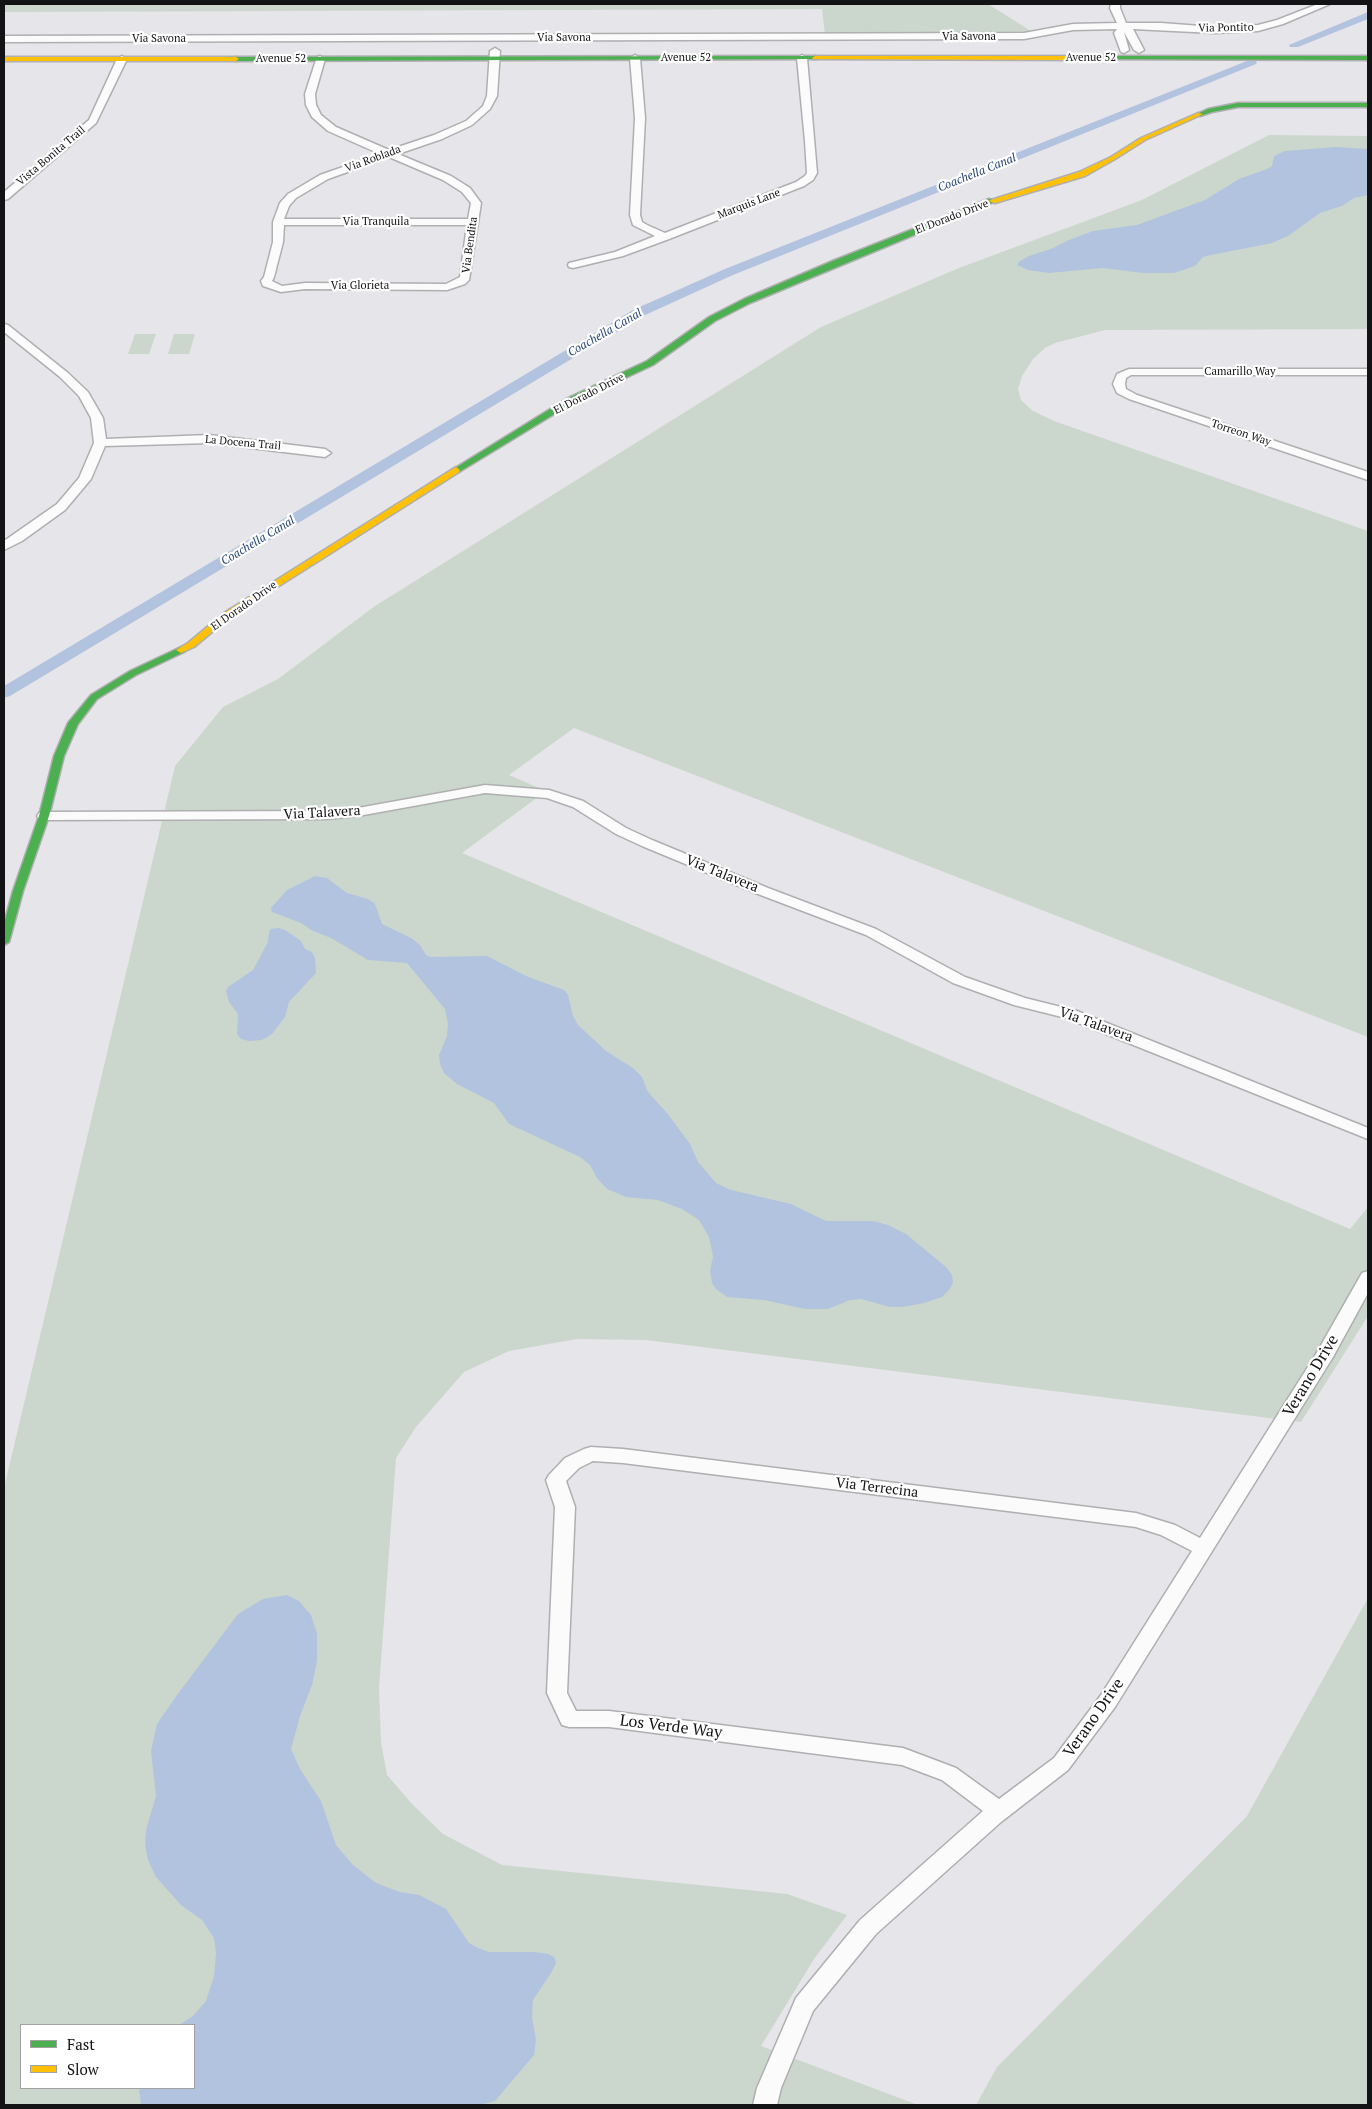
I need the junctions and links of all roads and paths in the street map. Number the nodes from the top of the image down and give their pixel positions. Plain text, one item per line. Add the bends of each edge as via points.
1 (1116, 4) edge
2 (1325, 4) edge
3 (1122, 26) junction
4 (4, 39) edge
5 (1079, 50) junction
6 (1132, 50) junction
7 (1368, 50) edge
8 (286, 51) junction
9 (714, 51) junction
10 (4, 52) edge
11 (494, 55) junction
12 (1365, 57) edge
13 (635, 58) junction
14 (802, 58) junction
15 (1003, 58) junction
16 (1055, 58) junction
17 (4, 59) edge
18 (122, 59) junction
19 (320, 59) junction
20 (1368, 105) edge
21 (389, 154) junction
22 (4, 197) edge
23 (278, 222) junction
24 (473, 222) junction
25 (665, 236) junction
26 (573, 265) dead end
27 (267, 284) joint
28 (455, 285) joint
29 (4, 326) edge
30 (1368, 372) edge
31 (1119, 384) joint
32 (100, 443) junction
33 (325, 453) dead end
34 (1368, 476) edge
35 (4, 546) edge
36 (44, 816) junction
37 (4, 942) edge
38 (1368, 1134) edge
39 (1368, 1277) edge
40 (556, 1480) joint
41 (1203, 1548) junction
42 (999, 1811) junction
43 (765, 2105) edge

1 - 3 street
2 - 3 street, Via Pontito via 1258,28 1214,30
3 - 4 street, Via Savona via 1073,27 1024,36
3 - 6 street via 1131,32
3 - 6 street via 1119,33
5 - 6 main road, Avenue 52
5 - 9 main road, Avenue 52
5 - 15 main road via 1017,53
6 - 7 main road, Avenue 52
6 - 16 main road via 1134,54
8 - 10 main road, Avenue 52
8 - 11 main road, Avenue 52
8 - 18 main road via 252,55 130,56
9 - 11 main road, Avenue 52
9 - 13 main road via 638,55
11 - 13 main road, Avenue 52
11 - 19 main road, Avenue 52
11 - 21 street, Via Roblada via 492,96 487,107 469,123
12 - 16 main road, Avenue 52
13 - 14 main road, Avenue 52
13 - 25 street via 640,118 636,215 643,227
14 - 15 main road, Avenue 52
14 - 25 street, Marquis Lane via 812,173 809,178
15 - 16 main road, Avenue 52
17 - 18 main road, Avenue 52
18 - 19 main road, Avenue 52
18 - 22 street, Vista Bonita Trail via 93,121
19 - 21 street, Via Bendita via 310,94 317,118 332,129
20 - 36 main road, El Dorado Drive via 1238,105 1210,110 1143,139 1082,174 989,202 738,305 712,319 650,364 571,400 378,518 227,615 191,645 133,673 94,697 73,723 59,756
21 - 23 street, Via Roblada via 305,187 284,205
21 - 24 street, Via Bendita via 447,178 466,190 476,203
23 - 24 street, Via Tranquila
23 - 27 street, Via Roblada via 278,242
24 - 28 street, Via Bendita via 465,278
25 - 26 street, Marquis Lane via 619,254
27 - 28 street, Via Glorieta via 281,289
29 - 32 street via 84,394 97,418
30 - 31 street, Camarillo Way via 1129,372 1121,376
31 - 34 street, Torreon Way via 1121,391 1133,398
32 - 33 street, La Docena Trail via 209,439
32 - 35 street via 84,480 61,507
36 - 37 main road, El Dorado Drive
36 - 38 street, Via Talavera via 318,815 358,812 485,789 549,794 578,804 646,843 871,932 959,980 1020,1002 1071,1014
39 - 41 street, Verano Drive via 1324,1357
40 - 41 street, Via Terrecina via 572,1463 591,1454 624,1456 1136,1520 1168,1530
40 - 42 street, Los Verde Way via 565,1507 557,1693 569,1719 609,1719 903,1758 950,1774
41 - 42 street, Verano Drive via 1108,1701 1061,1764
42 - 43 street, Verano Drive via 868,1927 804,2005

